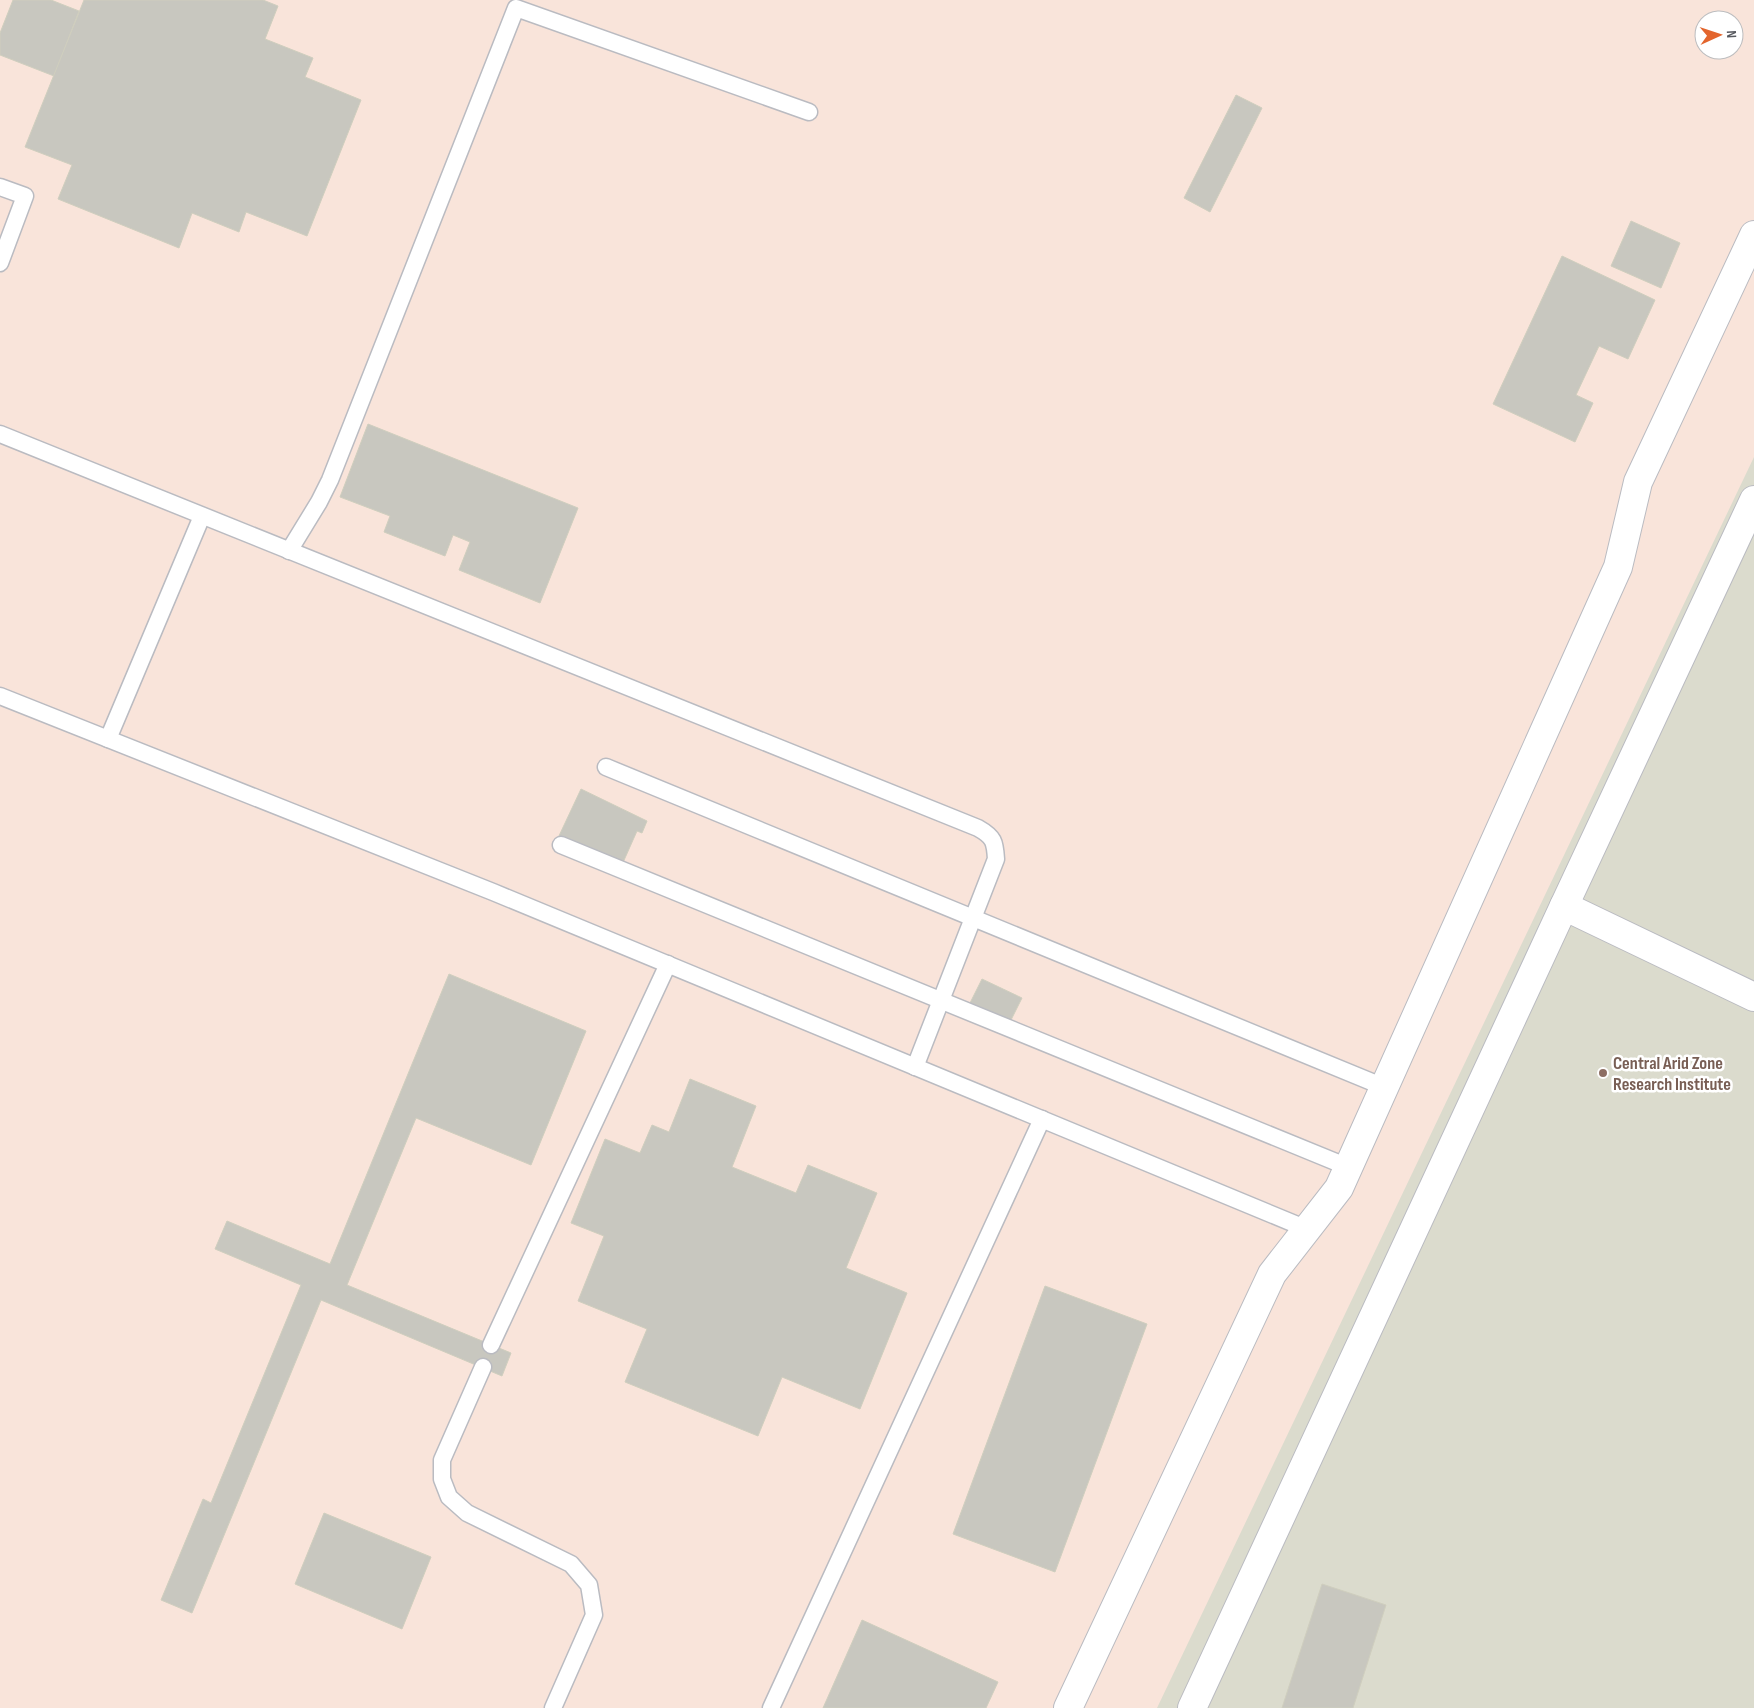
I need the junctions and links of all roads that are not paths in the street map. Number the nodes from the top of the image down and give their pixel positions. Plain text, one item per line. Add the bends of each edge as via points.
1 (808, 112) dead end
2 (0, 187) edge
3 (1754, 235) edge
4 (0, 263) edge
5 (0, 434) edge
6 (1754, 500) edge
7 (202, 516) junction
8 (289, 551) junction
9 (0, 696) edge
10 (108, 739) junction
11 (606, 767) dead end
12 (561, 845) dead end
13 (1564, 906) junction
14 (972, 918) junction
15 (668, 964) junction
16 (1754, 997) edge
17 (940, 1001) junction
18 (915, 1066) junction
19 (1384, 1087) junction
20 (1042, 1119) junction
21 (1348, 1167) junction
22 (1307, 1229) junction
23 (491, 1344) dead end
24 (484, 1367) dead end
25 (553, 1708) edge
26 (770, 1708) edge
27 (1068, 1708) edge
28 (1192, 1708) edge

1 - 8 lane via 516,8 330,480
2 - 4 lane via 25,196
3 - 19 street via 1638,482 1618,567
5 - 7 lane
6 - 13 street
7 - 8 lane
7 - 10 lane
8 - 14 lane via 978,828 996,843 996,859
9 - 10 lane
10 - 15 lane
11 - 14 lane
12 - 17 lane
13 - 16 street
13 - 28 street
14 - 17 lane
14 - 19 lane
15 - 18 lane
15 - 23 lane
17 - 18 lane
17 - 21 lane
18 - 20 lane
19 - 21 street
20 - 22 lane
20 - 26 lane
21 - 22 street via 1339,1188
22 - 27 street via 1272,1274
24 - 25 lane via 442,1460 442,1479 449,1497 467,1513 571,1564 589,1585 594,1615

